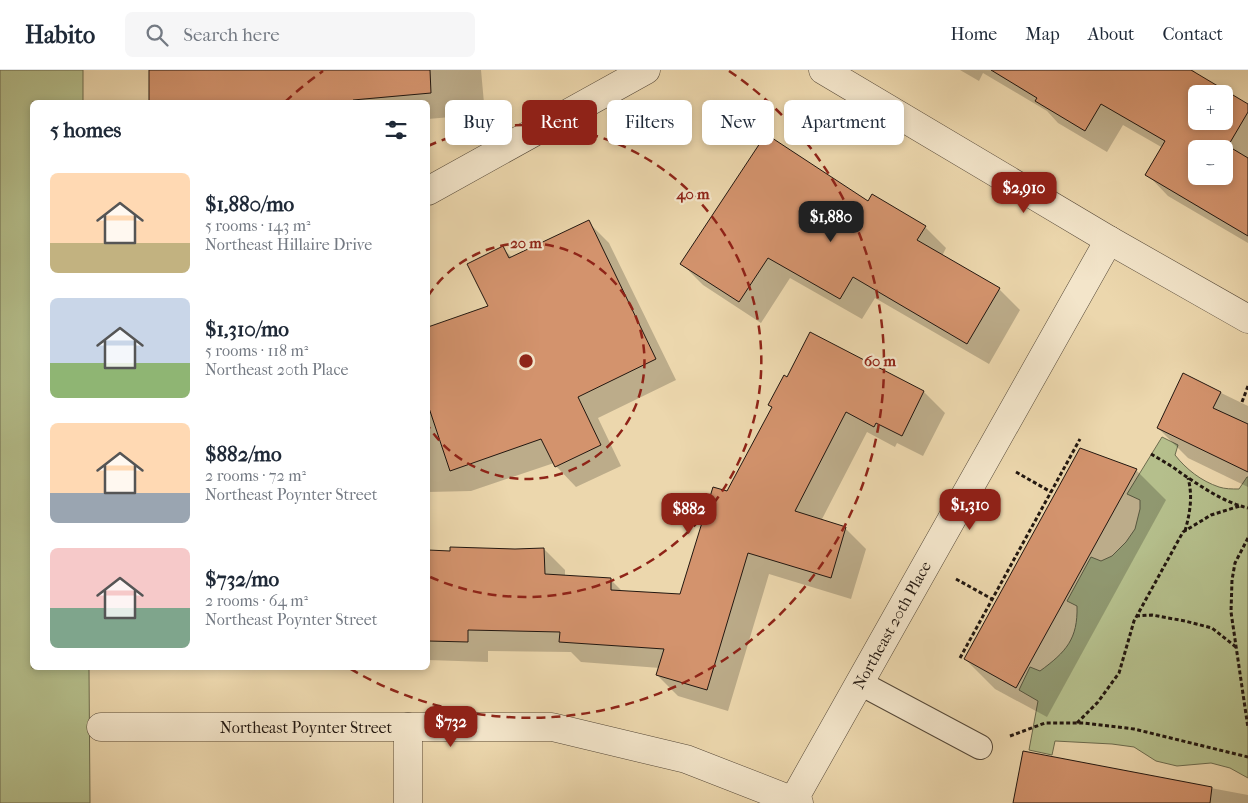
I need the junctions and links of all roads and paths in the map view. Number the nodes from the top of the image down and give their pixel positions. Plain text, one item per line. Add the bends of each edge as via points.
1 (646, 70) edge
2 (823, 70) edge
3 (430, 190) edge
4 (1109, 240) junction
5 (1248, 318) edge
6 (1248, 386) edge
7 (1242, 402) dead end
8 (1080, 439) dead end
9 (1151, 454) dead end
10 (1188, 477) junction
11 (1240, 506) junction
12 (1248, 508) edge
13 (1185, 531) junction
14 (1248, 538) edge
15 (1136, 616) junction
16 (1236, 648) junction
17 (960, 658) dead end
18 (860, 683) junction
19 (1077, 723) junction
20 (101, 726) dead end
21 (408, 726) junction
22 (1248, 728) edge
23 (980, 748) joint
24 (1248, 757) edge
25 (796, 802) edge
26 (408, 803) edge

1 - 3 street
2 - 4 street
4 - 5 street
4 - 18 street, Northeast 20th Place
6 - 7 path
8 - 17 path
9 - 10 path
10 - 11 path via 1211,493
10 - 13 path via 1191,504
11 - 12 path
11 - 13 path via 1211,515
13 - 15 path
14 - 16 path via 1235,563 1232,580 1231,612
15 - 16 path via 1152,615 1212,628
15 - 19 path via 1118,673 1098,702
16 - 22 path
18 - 23 lane
18 - 25 street, Northeast 20th Place
19 - 23 path via 1045,723
19 - 24 path via 1134,729
20 - 21 street, Northeast Poynter Street
21 - 25 street, Northeast Poynter Street via 552,726 686,759
21 - 26 street

